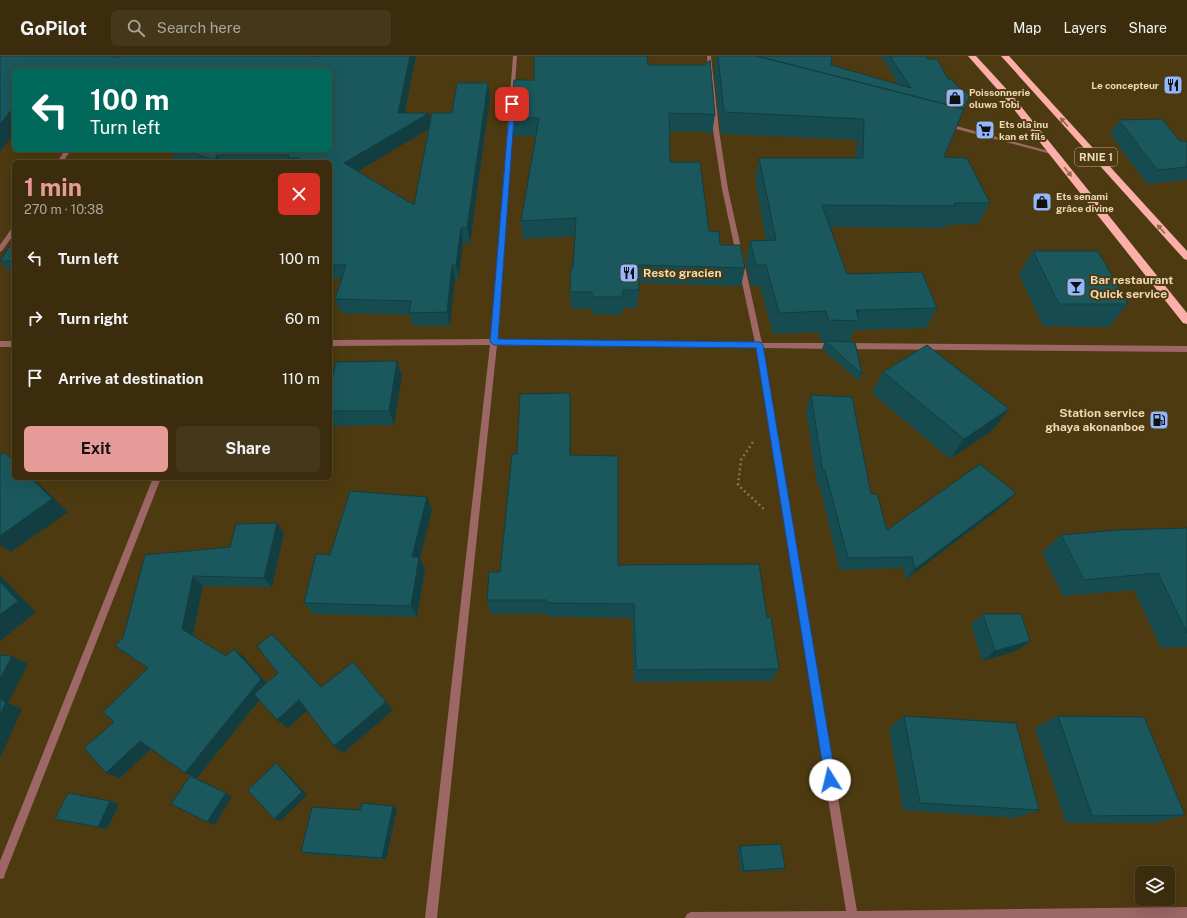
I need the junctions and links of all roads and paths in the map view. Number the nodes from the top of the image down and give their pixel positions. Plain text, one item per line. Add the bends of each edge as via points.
1 (515, 56) edge
2 (709, 56) edge
3 (972, 56) edge
4 (1005, 56) edge
5 (710, 64) junction
6 (718, 65) edge
7 (939, 123) edge
8 (1053, 154) junction
9 (12, 232) edge
10 (0, 250) edge
11 (1187, 257) edge
12 (1187, 320) edge
13 (494, 342) junction
14 (332, 343) edge
15 (0, 344) edge
16 (12, 344) edge
17 (760, 345) junction
18 (1187, 349) edge
19 (771, 418) junction
20 (157, 480) edge
21 (766, 511) dead end
22 (0, 874) edge
23 (1187, 913) edge
24 (853, 917) edge
25 (431, 918) edge
26 (691, 918) edge

1 - 13 street
2 - 5 street
3 - 8 highway, RNIE 1 via 1008,96
11 -> 4 highway, RNIE 1
5 - 6 street
5 - 17 street via 725,189
7 - 8 street
8 -> 12 highway, RNIE 1
9 - 10 street
13 - 14 street
13 - 17 street
13 - 25 street
15 - 16 street
17 - 18 street
17 - 19 street
19 - 21 path via 741,460 738,485
19 - 24 street
20 - 22 street
23 - 24 street
24 - 26 street

